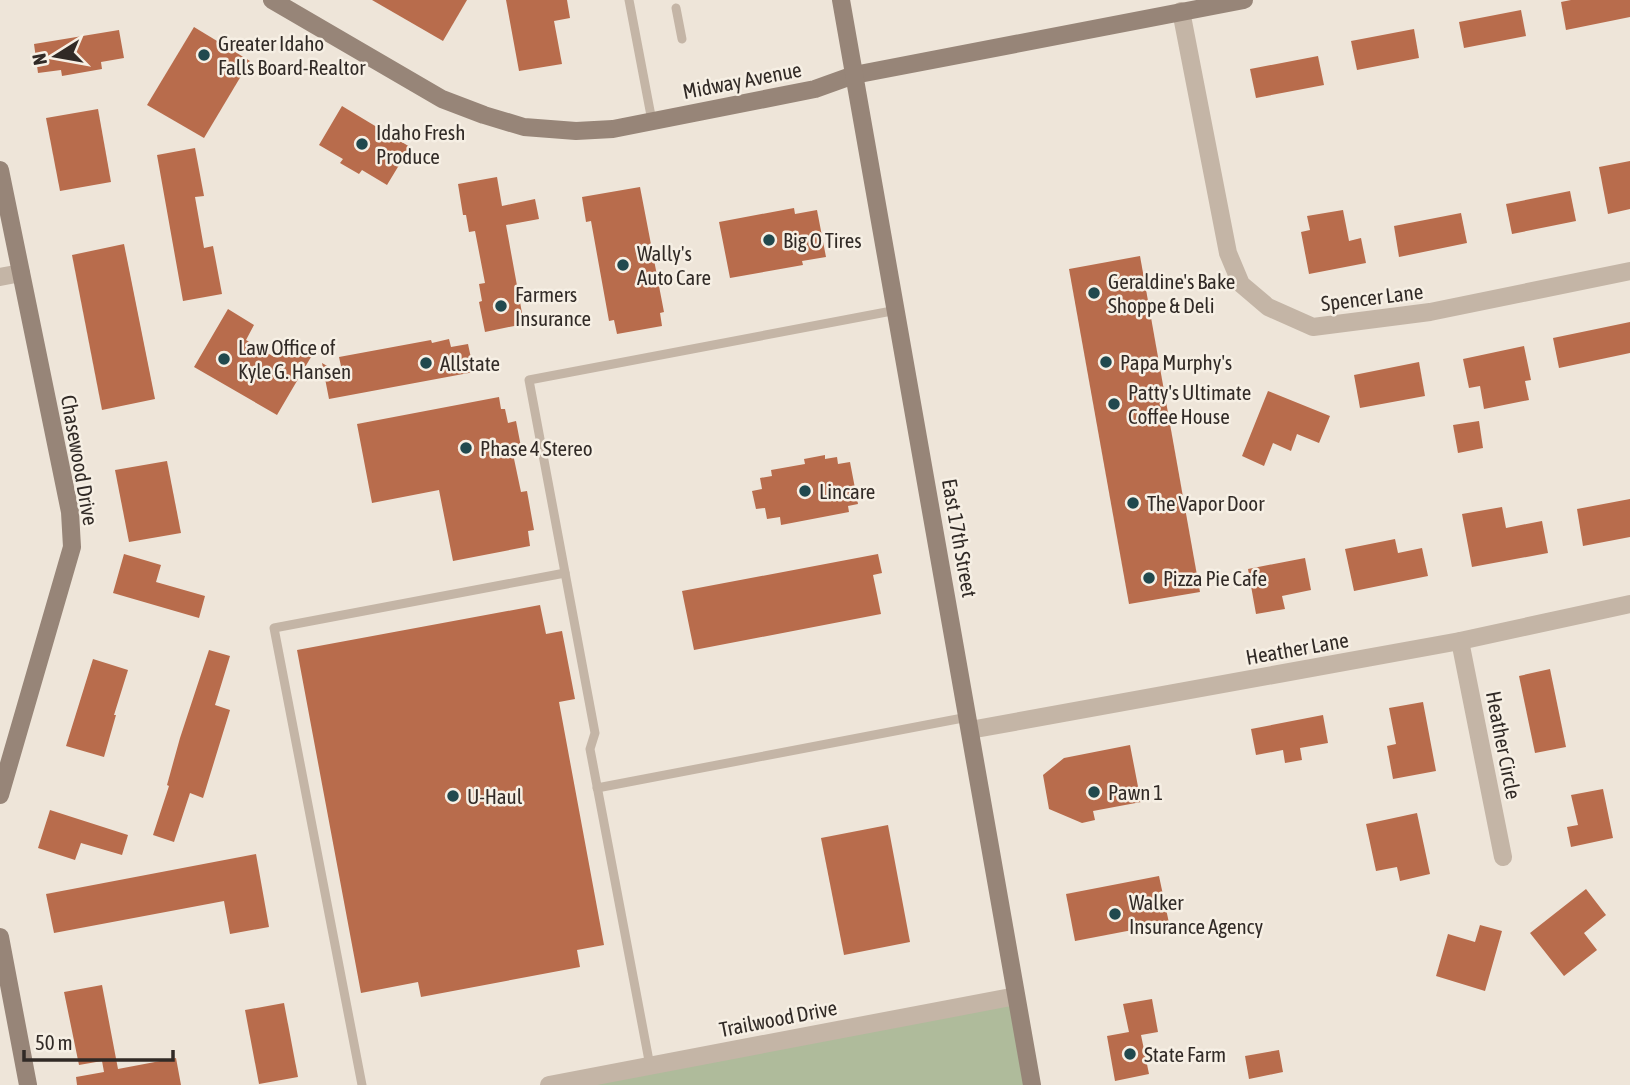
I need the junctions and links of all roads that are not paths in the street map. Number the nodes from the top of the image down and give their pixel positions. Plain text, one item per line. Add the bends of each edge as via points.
1 (272, 0) edge
2 (629, 0) edge
3 (841, 0) edge
4 (1244, 0) edge
5 (295, 6) edge
6 (676, 8) dead end
7 (1181, 11) junction
8 (682, 39) dead end
9 (854, 75) junction
10 (652, 121) junction
11 (0, 170) edge
12 (1630, 271) edge
13 (21, 273) junction
14 (0, 277) edge
15 (897, 310) junction
16 (565, 572) junction
17 (1630, 604) edge
18 (1460, 641) junction
19 (969, 723) junction
20 (597, 788) junction
21 (0, 795) edge
22 (1503, 857) dead end
23 (0, 937) edge
24 (1016, 996) junction
25 (650, 1066) junction
26 (28, 1085) edge
27 (362, 1085) edge
28 (549, 1085) edge
29 (1032, 1085) edge

1 - 5 street, Midway Avenue
2 - 10 lane
3 - 9 street, East 17th Street
4 - 7 street, Midway Avenue
5 - 10 street, Midway Avenue via 442,99 484,116 524,127 576,131
6 - 8 lane
7 - 9 street, Midway Avenue
7 - 12 street, Spencer Lane via 1228,253 1241,284 1268,307 1313,327 1430,312
9 - 10 street, Midway Avenue via 815,89
9 - 15 street, East 17th Street
11 - 13 street, Chasewood Drive
13 - 14 street
13 - 21 street, Chasewood Drive via 70,512 72,547
15 - 16 lane via 529,380
15 - 19 street, East 17th Street
16 - 20 lane via 595,733 590,749
16 - 27 lane via 274,628
17 - 18 street, Heather Lane
18 - 19 street, Heather Lane
18 - 22 street, Heather Circle
19 - 20 lane
19 - 24 street, East 17th Street
20 - 25 lane
23 - 26 street
24 - 25 street, Trailwood Drive
24 - 29 street, East 17th Street
25 - 28 street, Trailwood Drive

